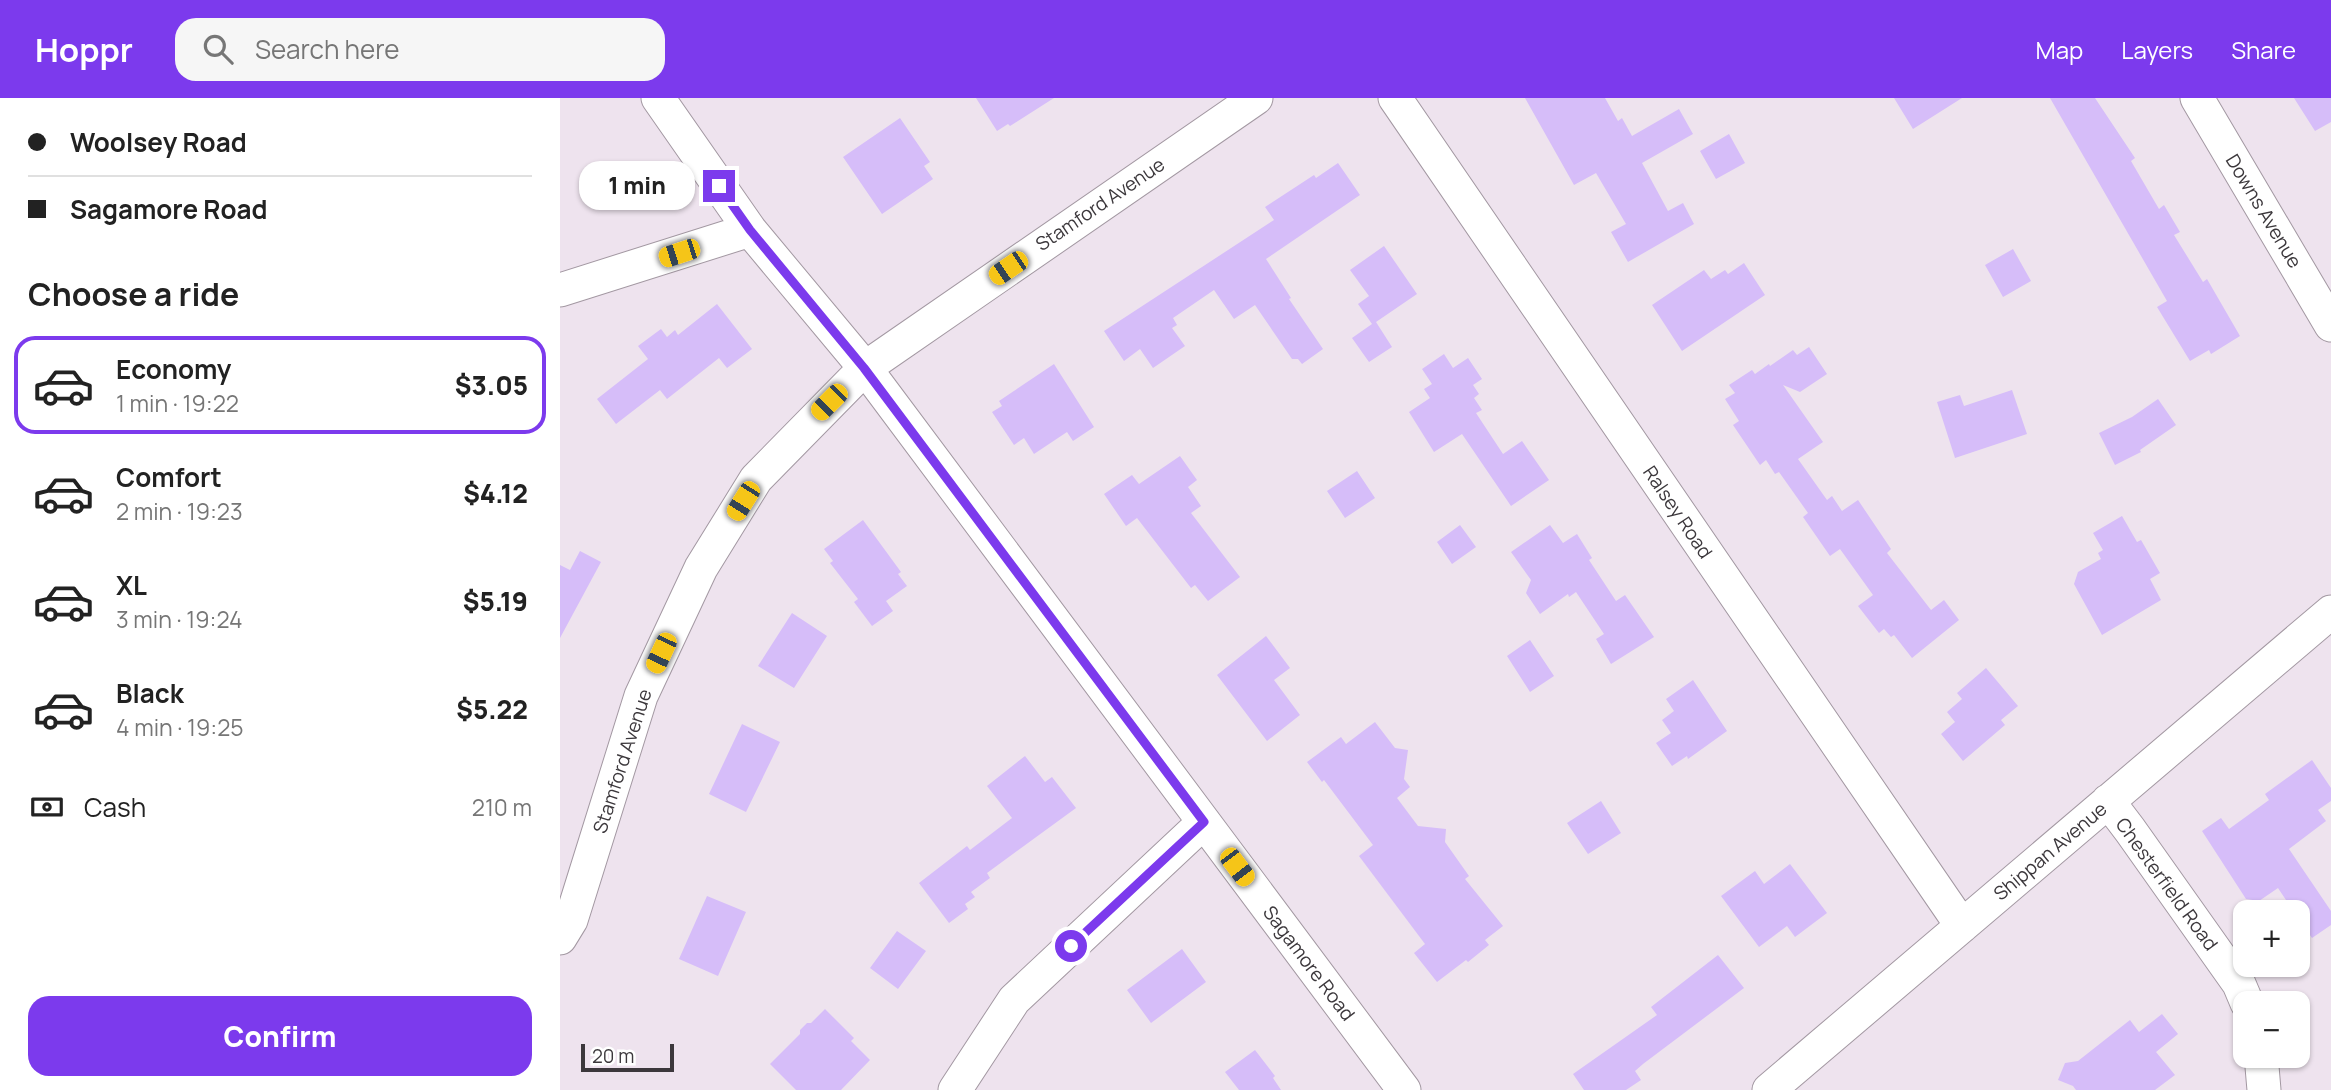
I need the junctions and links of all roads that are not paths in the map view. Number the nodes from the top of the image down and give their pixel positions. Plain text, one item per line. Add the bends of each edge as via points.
1 (658, 98) edge
2 (1256, 98) edge
3 (1395, 98) edge
4 (2197, 98) edge
5 (750, 230) junction
6 (560, 290) edge
7 (2331, 325) edge
8 (864, 368) junction
9 (2331, 612) edge
10 (2108, 802) junction
11 (1204, 822) junction
12 (1962, 926) junction
13 (560, 939) edge
14 (2242, 991) edge
15 (2262, 1068) edge
16 (956, 1090) edge
17 (1404, 1090) edge
18 (1769, 1090) edge
19 (2264, 1090) edge

1 - 5 street, Sagamore Road
2 - 8 street, Stamford Avenue
3 - 12 street, Ralsey Road
4 - 7 street, Downs Avenue
5 - 6 street
5 - 8 street, Sagamore Road
8 - 11 street, Sagamore Road
8 - 13 street, Stamford Avenue via 756,479 701,568 641,696
9 - 10 street, Shippan Avenue
10 - 12 street, Shippan Avenue
10 - 14 street, Chesterfield Road
11 - 16 street via 1014,1000
11 - 17 street, Sagamore Road
12 - 18 street, Shippan Avenue
15 - 19 street

